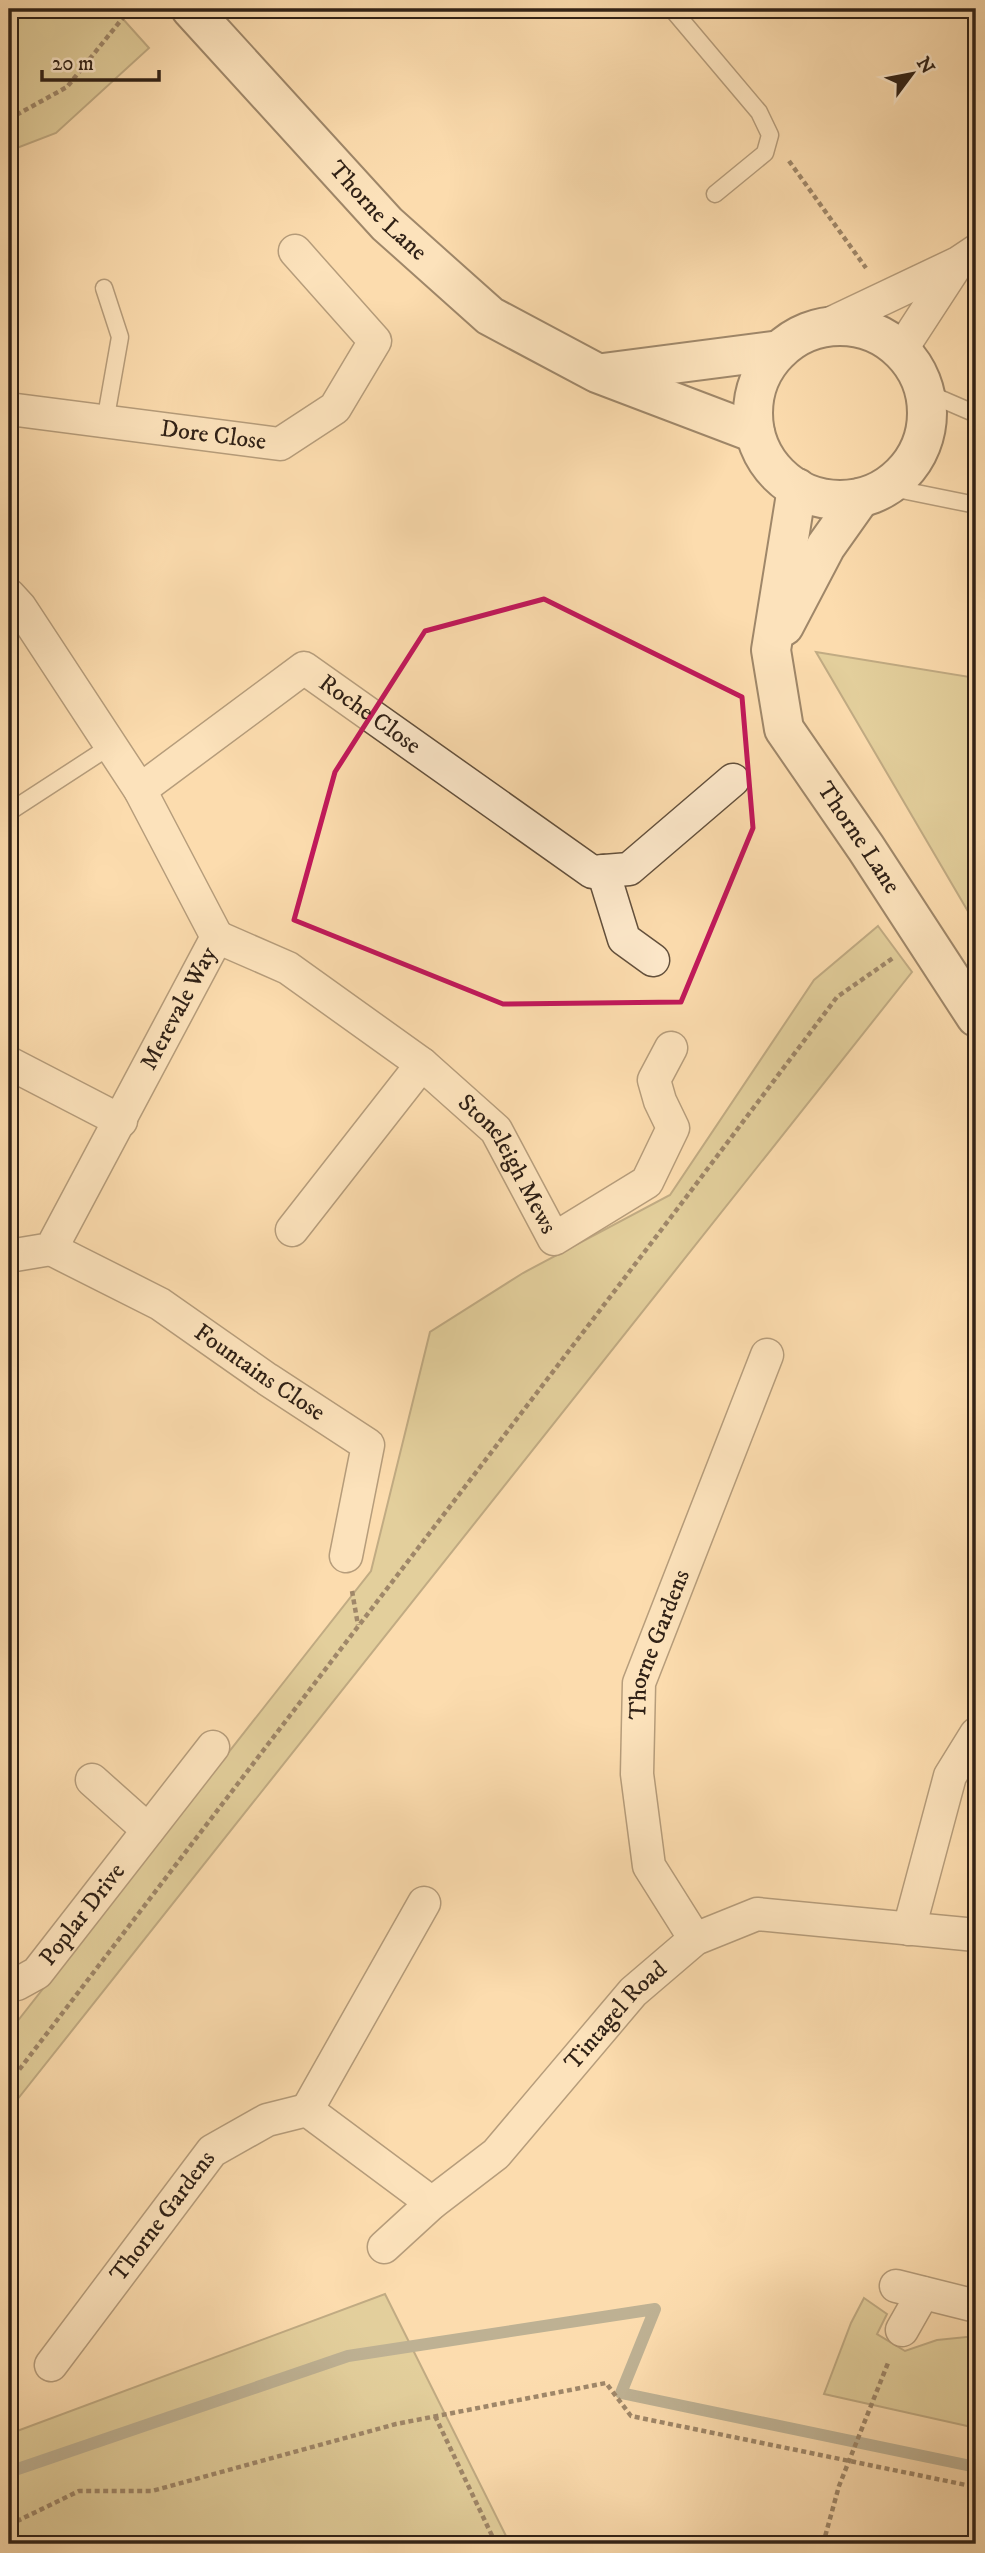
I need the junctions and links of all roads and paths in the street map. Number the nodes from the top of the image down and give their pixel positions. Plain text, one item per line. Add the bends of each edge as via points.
1 (130, 9) edge
2 (191, 9) edge
3 (672, 9) edge
4 (9, 119) edge
5 (770, 135) junction
6 (715, 194) dead end
7 (295, 251) dead end
8 (967, 257) edge
9 (104, 288) dead end
10 (887, 296) junction
11 (823, 327) junction
12 (780, 350) junction
13 (901, 350) junction
14 (597, 373) junction
15 (925, 392) junction
16 (9, 411) edge
17 (976, 415) edge
18 (105, 422) junction
19 (755, 433) junction
20 (797, 488) junction
21 (874, 492) junction
22 (976, 505) edge
23 (9, 595) edge
24 (772, 650) junction
25 (111, 745) junction
26 (733, 780) dead end
27 (140, 790) junction
28 (9, 812) edge
29 (603, 871) junction
30 (217, 937) junction
31 (923, 937) junction
32 (653, 960) dead end
33 (976, 1017) edge
34 (671, 1048) dead end
35 (9, 1063) edge
36 (422, 1064) junction
37 (121, 1121) junction
38 (292, 1230) dead end
39 (51, 1249) junction
40 (9, 1256) edge
41 (767, 1355) dead end
42 (346, 1556) dead end
43 (976, 1734) edge
44 (214, 1747) dead end
45 (92, 1780) dead end
46 (148, 1830) junction
47 (424, 1903) dead end
48 (909, 1929) junction
49 (976, 1935) edge
50 (695, 1939) junction
51 (9, 1985) edge
52 (9, 2083) edge
53 (307, 2110) junction
54 (432, 2203) junction
55 (384, 2247) dead end
56 (976, 2306) edge
57 (902, 2330) joint
58 (51, 2365) dead end
59 (435, 2416) junction
60 (849, 2460) junction
61 (976, 2487) edge
62 (9, 2525) edge
63 (496, 2544) edge
64 (823, 2544) edge

1 - 4 path via 67,87
2 - 14 street, Thorne Lane via 387,224 490,316
3 - 5 lane via 759,112
5 - 6 lane via 765,153
5 - 10 path
7 - 18 street, Dore Close via 375,341 335,408 280,444
8 - 10 street
8 - 13 street
9 - 18 lane via 120,337
10 - 11 street
11 - 12 street via 799,335
11 - 13 street via 851,326 878,334
12 - 14 street
12 - 19 street via 762,374 753,403
13 - 15 street via 916,369
14 - 19 street, Thorne Lane
15 - 17 lane
15 - 21 street via 928,416 923,440 909,467
16 - 18 street, Dore Close
19 - 20 street via 778,474
20 - 21 street via 838,500
20 - 24 street, Thorne Lane
21 - 22 lane
21 - 24 street via 826,545
23 - 25 street, Merevale Way
24 - 31 street, Thorne Lane via 784,729
25 - 27 street, Merevale Way
25 - 28 lane
26 - 29 street via 629,869
27 - 29 street, Roche Close via 304,668 592,872
27 - 30 street, Merevale Way
29 - 32 street via 624,939
30 - 36 street, Stoneleigh Mews via 288,968
30 - 37 street, Merevale Way
31 - 33 street, Thorne Lane
31 - 52 path via 837,996
34 - 36 street, Stoneleigh Mews via 654,1080 673,1128 648,1182 554,1239 496,1130
35 - 37 street
36 - 38 street
37 - 39 street, Merevale Way
39 - 40 street
39 - 42 street, Fountains Close via 160,1304 368,1445
41 - 50 street, Thorne Gardens via 639,1683 637,1774 649,1866
43 - 48 street via 950,1776
44 - 46 street, Poplar Drive
45 - 46 street
46 - 51 street, Poplar Drive via 37,1973
47 - 53 street
48 - 49 street, Tintagel Road
48 - 50 street, Tintagel Road via 757,1914
50 - 54 street, Tintagel Road via 633,1992 496,2154
53 - 54 street
53 - 58 street, Thorne Gardens via 267,2120 212,2151
54 - 55 street, Tintagel Road
56 - 57 street via 909,2290
57 - 60 path
59 - 60 path via 606,2383 631,2416
59 - 62 path via 152,2491 79,2491
59 - 63 path
60 - 61 path
60 - 64 path

